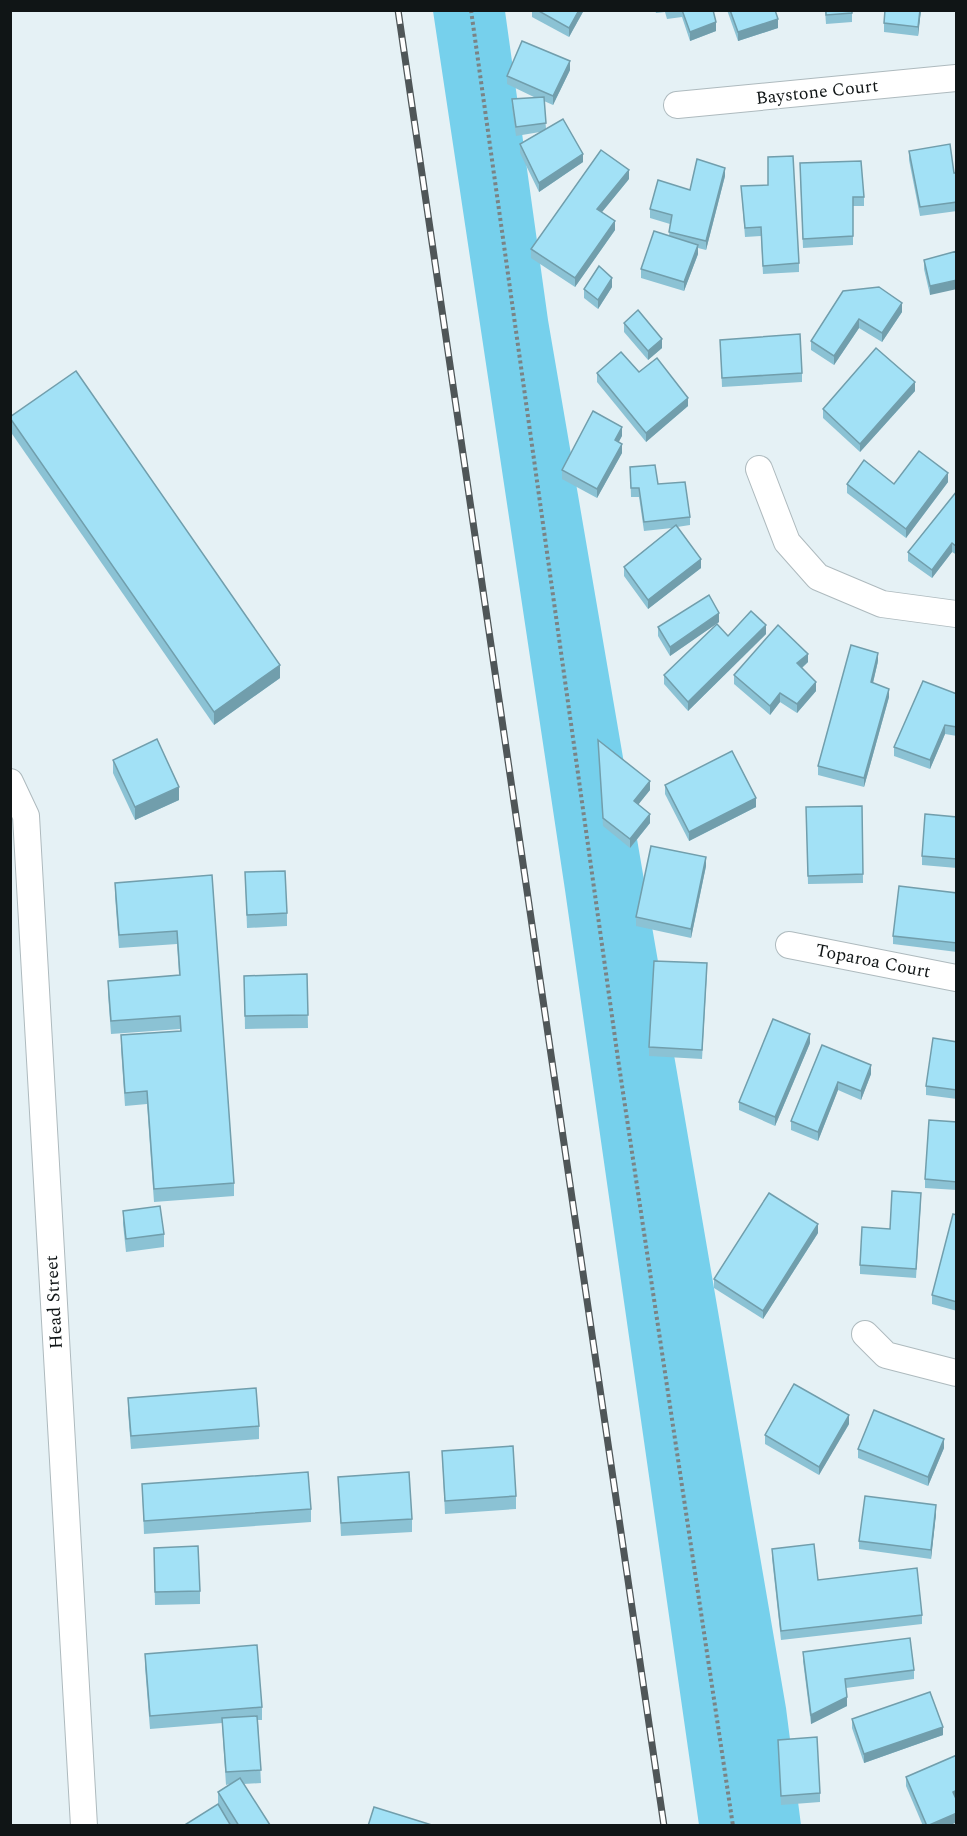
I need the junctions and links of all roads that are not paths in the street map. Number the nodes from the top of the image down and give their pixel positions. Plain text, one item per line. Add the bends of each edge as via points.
1 (957, 78) edge
2 (677, 105) dead end
3 (759, 469) dead end
4 (957, 614) edge
5 (10, 782) edge
6 (789, 945) dead end
7 (957, 978) edge
8 (865, 1334) dead end
9 (957, 1373) edge
10 (84, 1826) edge

1 - 2 street, Baystone Court
3 - 4 street via 788,542 818,577 882,603
5 - 10 street, Head Street via 26,816
6 - 7 street, Toparoa Court
8 - 9 street via 886,1355

